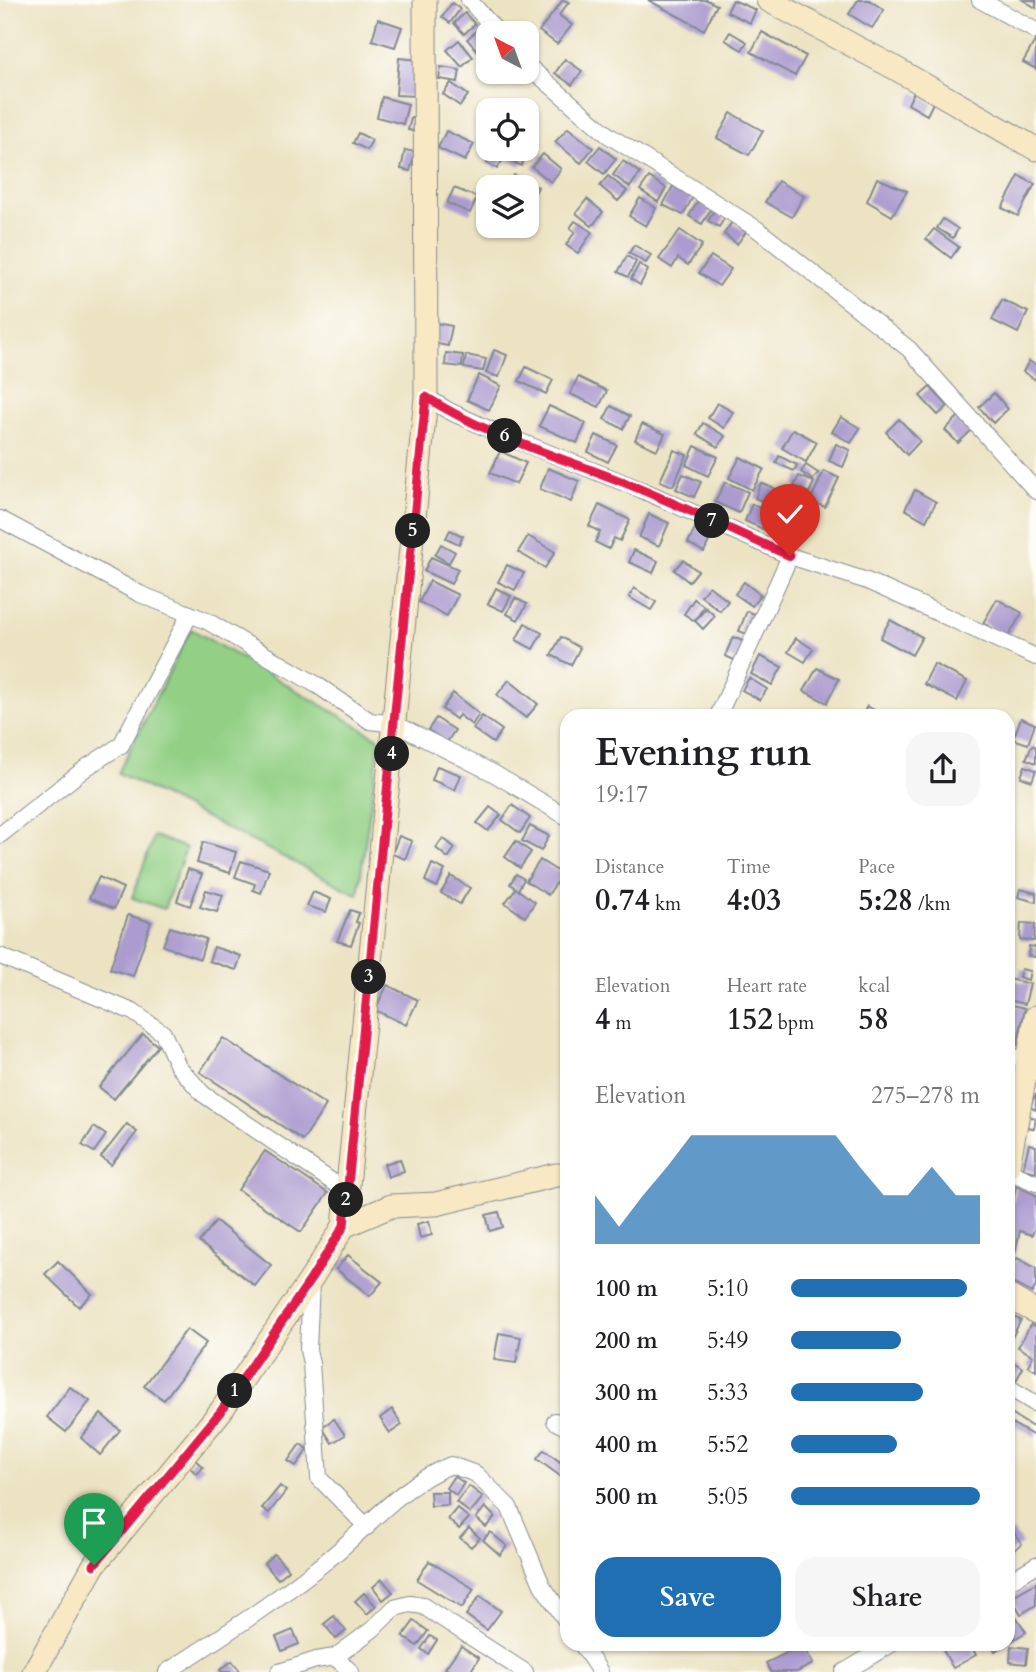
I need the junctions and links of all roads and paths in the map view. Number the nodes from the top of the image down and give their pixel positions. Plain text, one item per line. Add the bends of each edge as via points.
1 (425, 0) edge
2 (469, 0) edge
3 (768, 0) edge
4 (980, 0) edge
5 (487, 21) edge
6 (1036, 31) edge
7 (539, 75) edge
8 (1036, 149) edge
9 (426, 397) junction
10 (1036, 491) edge
11 (0, 519) edge
12 (790, 556) junction
13 (190, 614) junction
14 (1036, 657) edge
15 (721, 709) edge
16 (395, 724) junction
17 (560, 813) edge
18 (0, 835) edge
19 (0, 956) edge
20 (1036, 1017) edge
21 (1024, 1065) edge
22 (1015, 1124) edge
23 (1015, 1172) edge
24 (560, 1175) edge
25 (1036, 1183) edge
26 (346, 1191) junction
27 (344, 1226) junction
28 (311, 1279) junction
29 (1015, 1300) edge
30 (1036, 1312) edge
31 (1015, 1391) edge
32 (1036, 1404) edge
33 (367, 1527) junction
34 (1036, 1564) edge
35 (1015, 1578) edge
36 (560, 1612) edge
37 (586, 1651) edge
38 (879, 1651) edge
39 (335, 1657) junction
40 (34, 1672) edge
41 (167, 1672) edge
42 (279, 1672) edge
43 (351, 1672) edge
44 (526, 1672) edge
45 (600, 1672) edge
46 (844, 1672) edge

1 - 9 street
2 - 5 street
3 - 8 street
4 - 6 street
7 - 10 street via 608,135 757,229 909,349
9 - 12 street via 491,430
9 - 16 street
11 - 13 street via 140,594
12 - 14 street via 867,581
12 - 15 street
13 - 16 street via 317,685 370,721
13 - 18 street via 121,745
16 - 17 street
16 - 26 street
19 - 26 street via 133,1012 163,1033 178,1066 203,1094
20 - 21 street
21 - 22 street
23 - 25 street
24 - 27 street via 436,1204 391,1206
26 - 27 street
27 - 28 street
28 - 33 street via 308,1350 319,1478
28 - 40 street via 221,1411 94,1565
29 - 30 street
31 - 32 street
33 - 36 street via 429,1473 451,1465 476,1474 509,1507 542,1585
33 - 41 street via 240,1625
34 - 35 street
37 - 45 street
38 - 46 street
39 - 42 street
39 - 43 street
39 - 44 street via 394,1608 410,1604 424,1606

